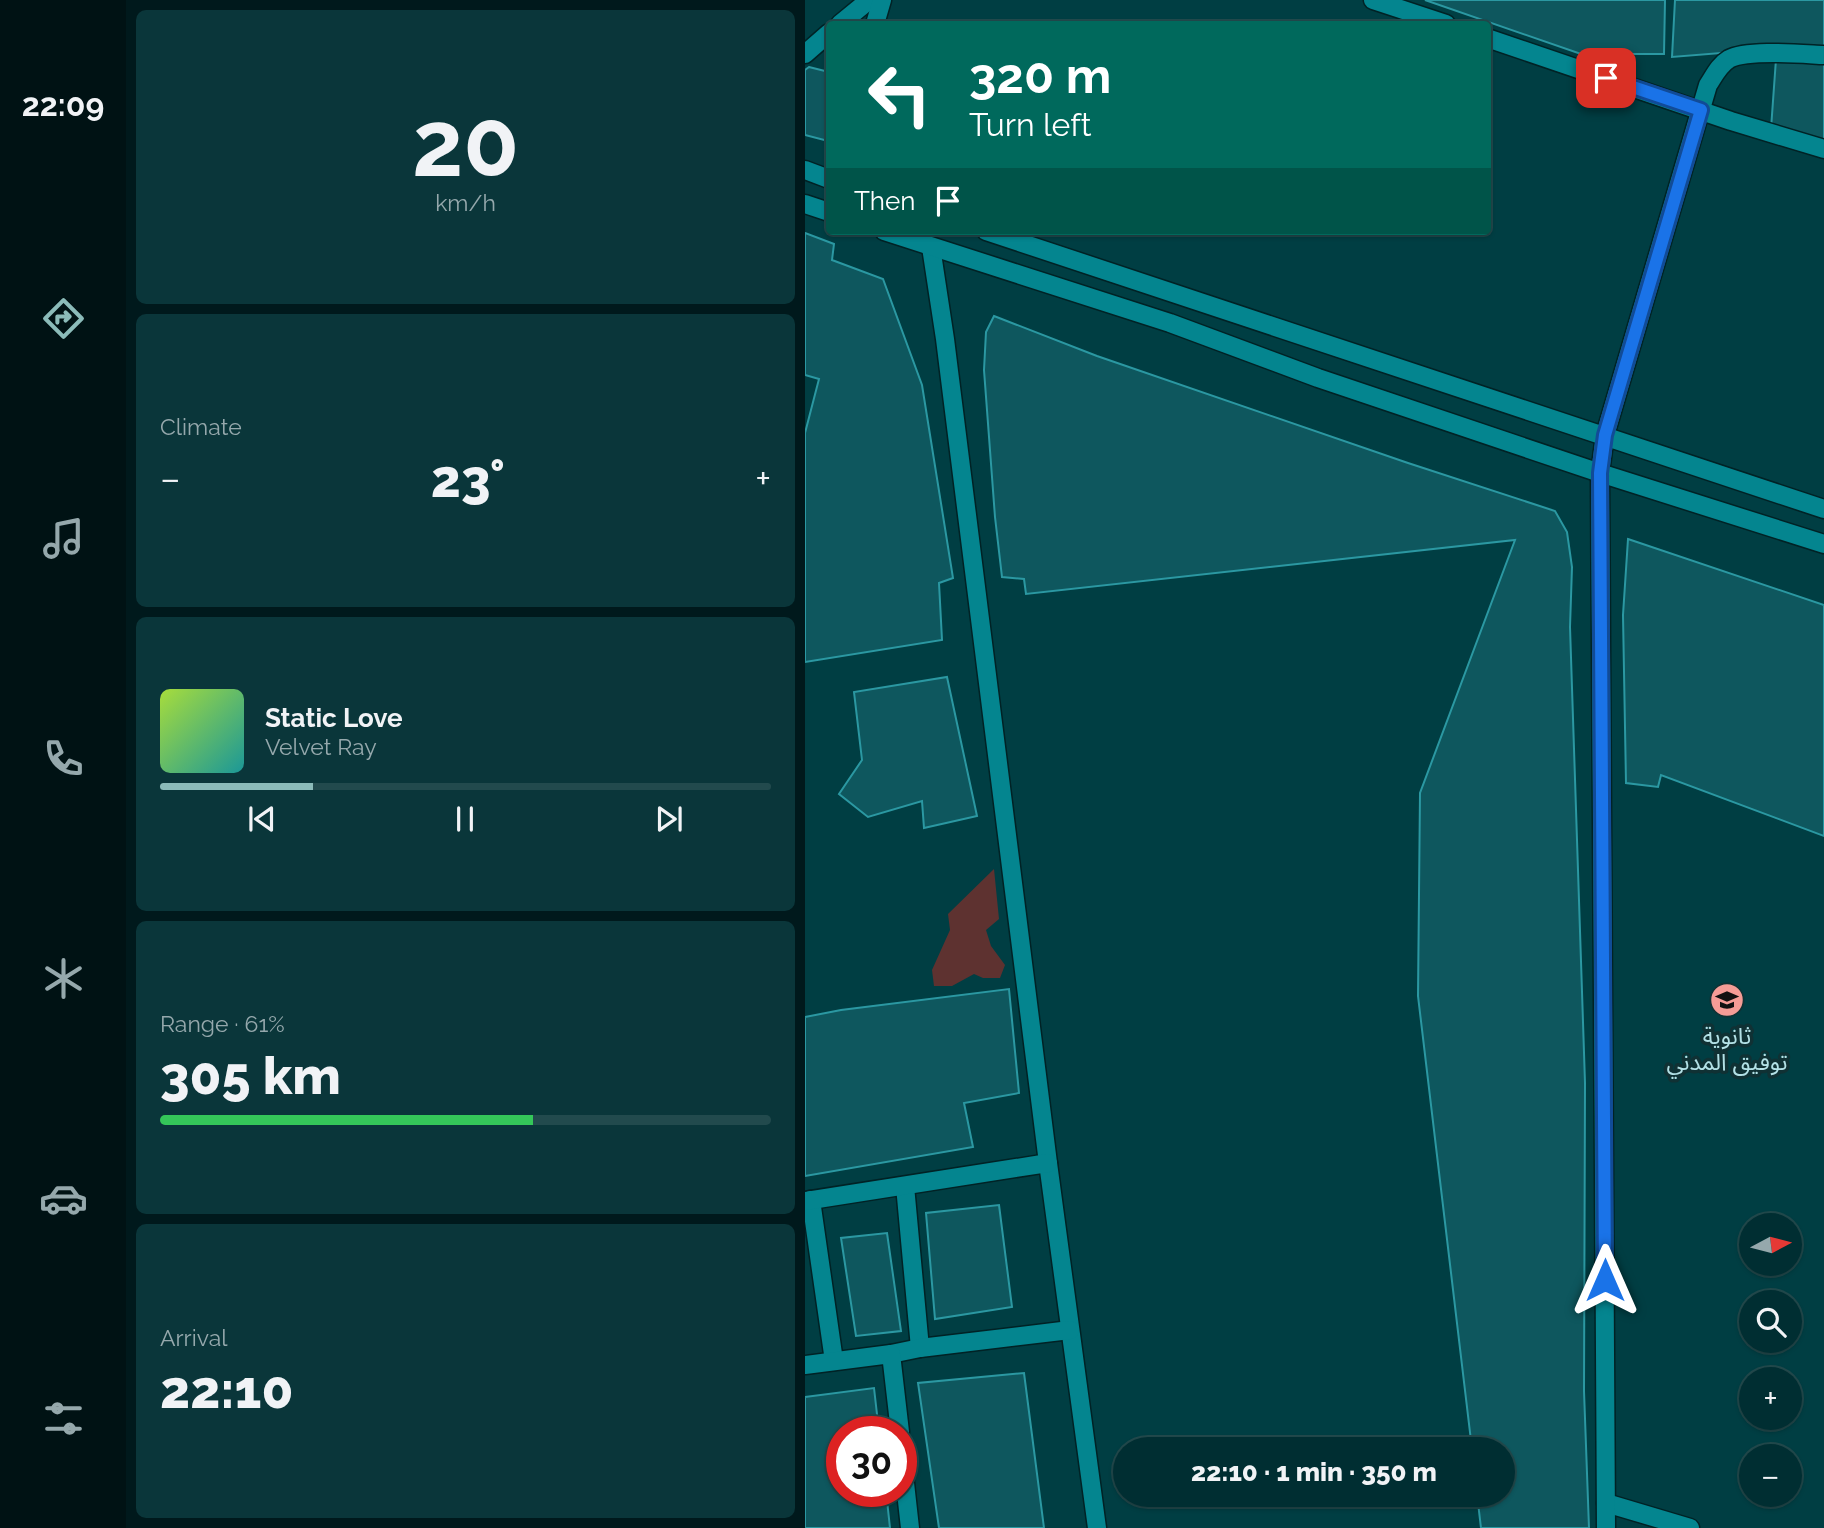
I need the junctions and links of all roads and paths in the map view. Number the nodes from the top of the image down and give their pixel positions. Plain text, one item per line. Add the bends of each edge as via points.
1 (1373, 0) edge
2 (874, 1) edge
3 (844, 21) edge
4 (875, 21) edge
5 (1437, 21) edge
6 (826, 36) edge
7 (1491, 39) edge
8 (805, 54) edge
9 (1824, 55) edge
10 (1701, 110) junction
11 (1824, 149) edge
12 (805, 170) edge
13 (826, 178) edge
14 (805, 204) edge
15 (826, 211) edge
16 (896, 235) edge
17 (998, 235) edge
18 (931, 247) junction
19 (1605, 435) junction
20 (1600, 473) junction
21 (1824, 509) edge
22 (1824, 544) edge
23 (1048, 1163) junction
24 (905, 1186) junction
25 (808, 1201) edge
26 (1070, 1330) junction
27 (920, 1348) junction
28 (891, 1354) junction
29 (834, 1361) junction
30 (805, 1364) edge
31 (897, 1416) edge
32 (1606, 1503) junction
33 (908, 1507) edge
34 (911, 1528) edge
35 (1097, 1528) edge
36 (1606, 1528) edge
37 (1690, 1528) edge

1 - 5 street
2 - 3 street
2 - 4 street
6 - 8 street
7 - 10 street
9 - 10 street via 1784,53 1728,60 1708,86
10 - 11 street
10 - 19 street
12 - 13 street
14 - 15 street
16 - 18 street
17 - 19 street
18 - 20 street via 1170,323
18 - 23 street
19 - 20 street
19 - 21 street
20 - 22 street
20 - 32 street
23 - 24 street
23 - 26 street
24 - 25 street
24 - 27 street
25 - 29 street
26 - 27 street
26 - 35 street
27 - 28 street
28 - 29 street
28 - 31 street
29 - 30 street
32 - 36 street
32 - 37 street
33 - 34 street

